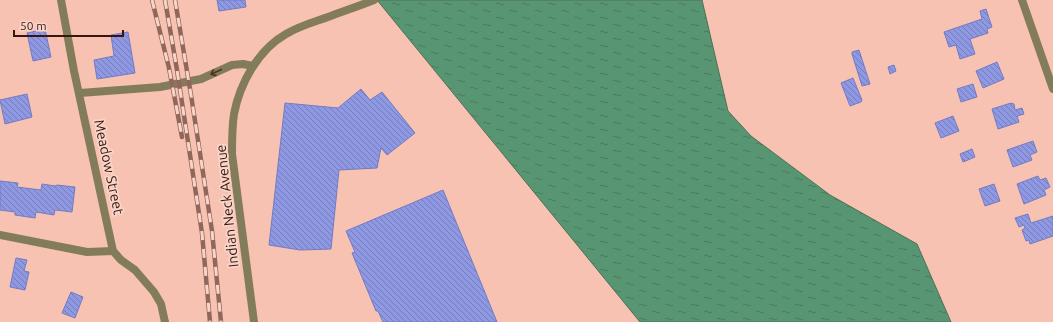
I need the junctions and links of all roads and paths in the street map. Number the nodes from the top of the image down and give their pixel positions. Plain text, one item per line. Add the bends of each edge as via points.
1 (61, 0) edge
2 (374, 0) edge
3 (1022, 0) edge
4 (253, 66) junction
5 (1053, 89) edge
6 (80, 93) junction
7 (0, 235) edge
8 (114, 251) junction
9 (165, 322) edge
10 (254, 322) edge

1 - 6 street, Meadow Street
2 - 4 street, Indian Neck Avenue via 285,34 272,44
3 - 5 street
4 -> 6 street via 232,65 201,79 160,87
4 - 10 street, Indian Neck Avenue via 234,114 232,154
6 - 8 street, Meadow Street
7 - 8 street via 87,252
8 - 9 street via 154,292 161,304

